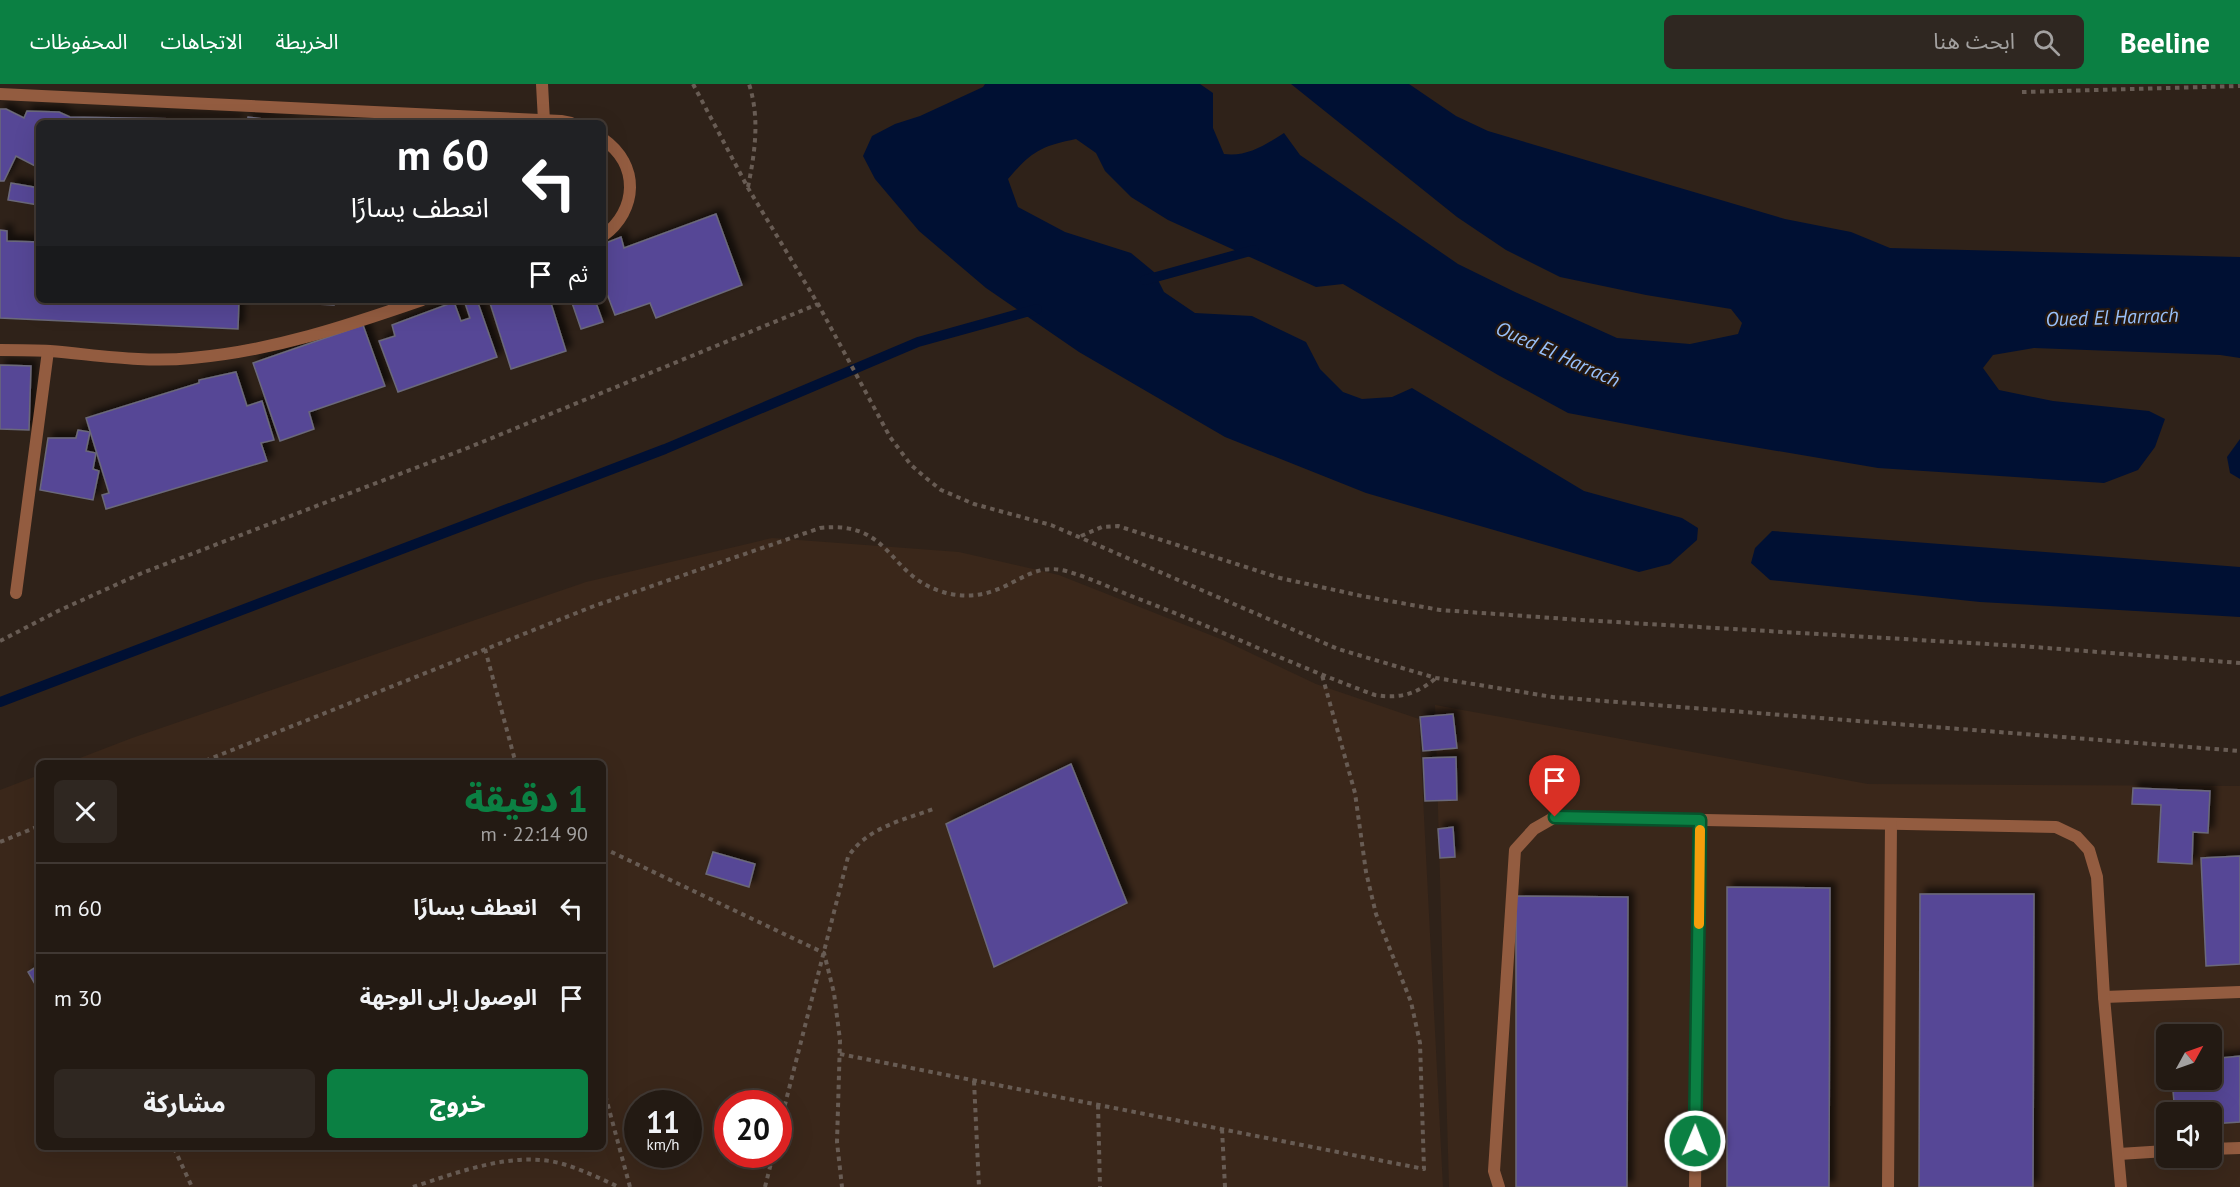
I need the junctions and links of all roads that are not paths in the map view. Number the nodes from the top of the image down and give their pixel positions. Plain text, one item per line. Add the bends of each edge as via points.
1 (542, 84) edge
2 (0, 93) edge
3 (525, 120) edge
4 (544, 120) edge
5 (606, 142) edge
6 (606, 234) edge
7 (414, 303) edge
8 (0, 350) edge
9 (48, 351) junction
10 (16, 593) dead end
11 (1700, 820) junction
12 (1891, 824) junction
13 (2240, 992) edge
14 (2104, 997) junction
15 (2240, 1148) edge
16 (2222, 1149) edge
17 (2156, 1152) edge
18 (2120, 1154) junction
19 (1499, 1187) edge
20 (1695, 1187) edge
21 (1888, 1187) edge
22 (2121, 1187) edge

1 - 4 street
2 - 3 street
5 - 6 street via 628,171 631,190 618,224
7 - 9 street via 349,326 260,349 191,358 134,359
8 - 9 street
9 - 10 street
11 - 12 street
11 - 19 street via 1555,817 1534,829 1515,850 1494,1171
11 - 20 street
12 - 14 street via 2056,827 2077,837 2089,850 2097,877
12 - 21 street
13 - 14 street
14 - 18 street
15 - 16 street
17 - 18 street
18 - 22 street

